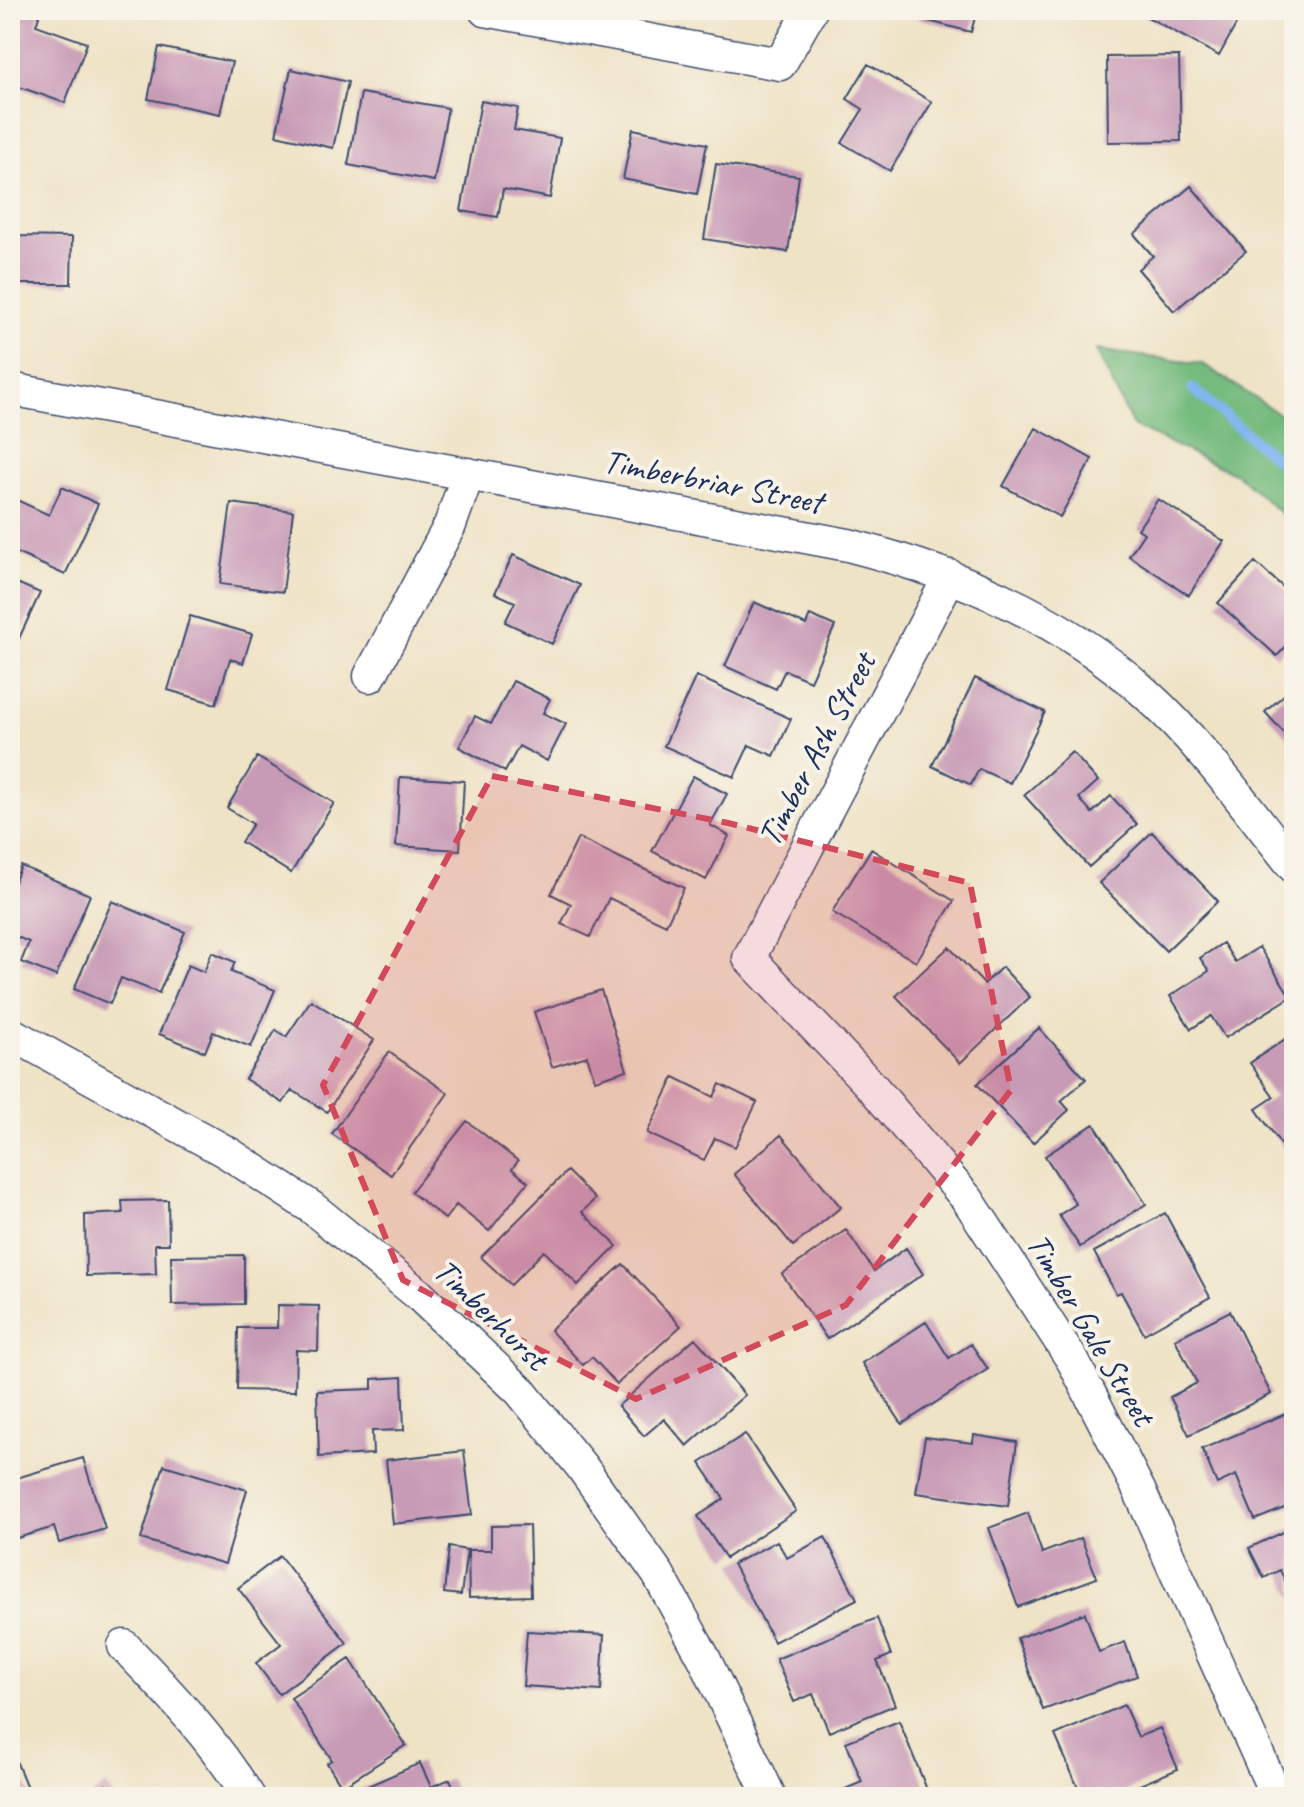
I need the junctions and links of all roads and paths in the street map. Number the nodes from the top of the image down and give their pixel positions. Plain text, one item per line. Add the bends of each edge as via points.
1 (485, 10) edge
2 (811, 10) edge
3 (10, 389) edge
4 (468, 474) junction
5 (950, 576) junction
6 (370, 676) dead end
7 (1294, 867) edge
8 (749, 958) joint
9 (10, 1033) edge
10 (124, 1646) dead end
11 (249, 1797) edge
12 (770, 1797) edge
13 (1277, 1797) edge

1 - 2 street via 780,64
3 - 4 street, Timberbriar Street
4 - 5 street, Timberbriar Street via 848,545
4 - 6 street via 450,525
5 - 7 street, Timberbriar Street via 1025,611 1087,648 1143,691 1194,743
5 - 8 street, Timber Ash Street
8 - 13 street, Timber Gale Street via 874,1089 968,1200 1073,1361 1139,1490
9 - 12 street, Timberhurst via 228,1153 311,1207 418,1294 520,1391 658,1574
10 - 11 street via 174,1697

